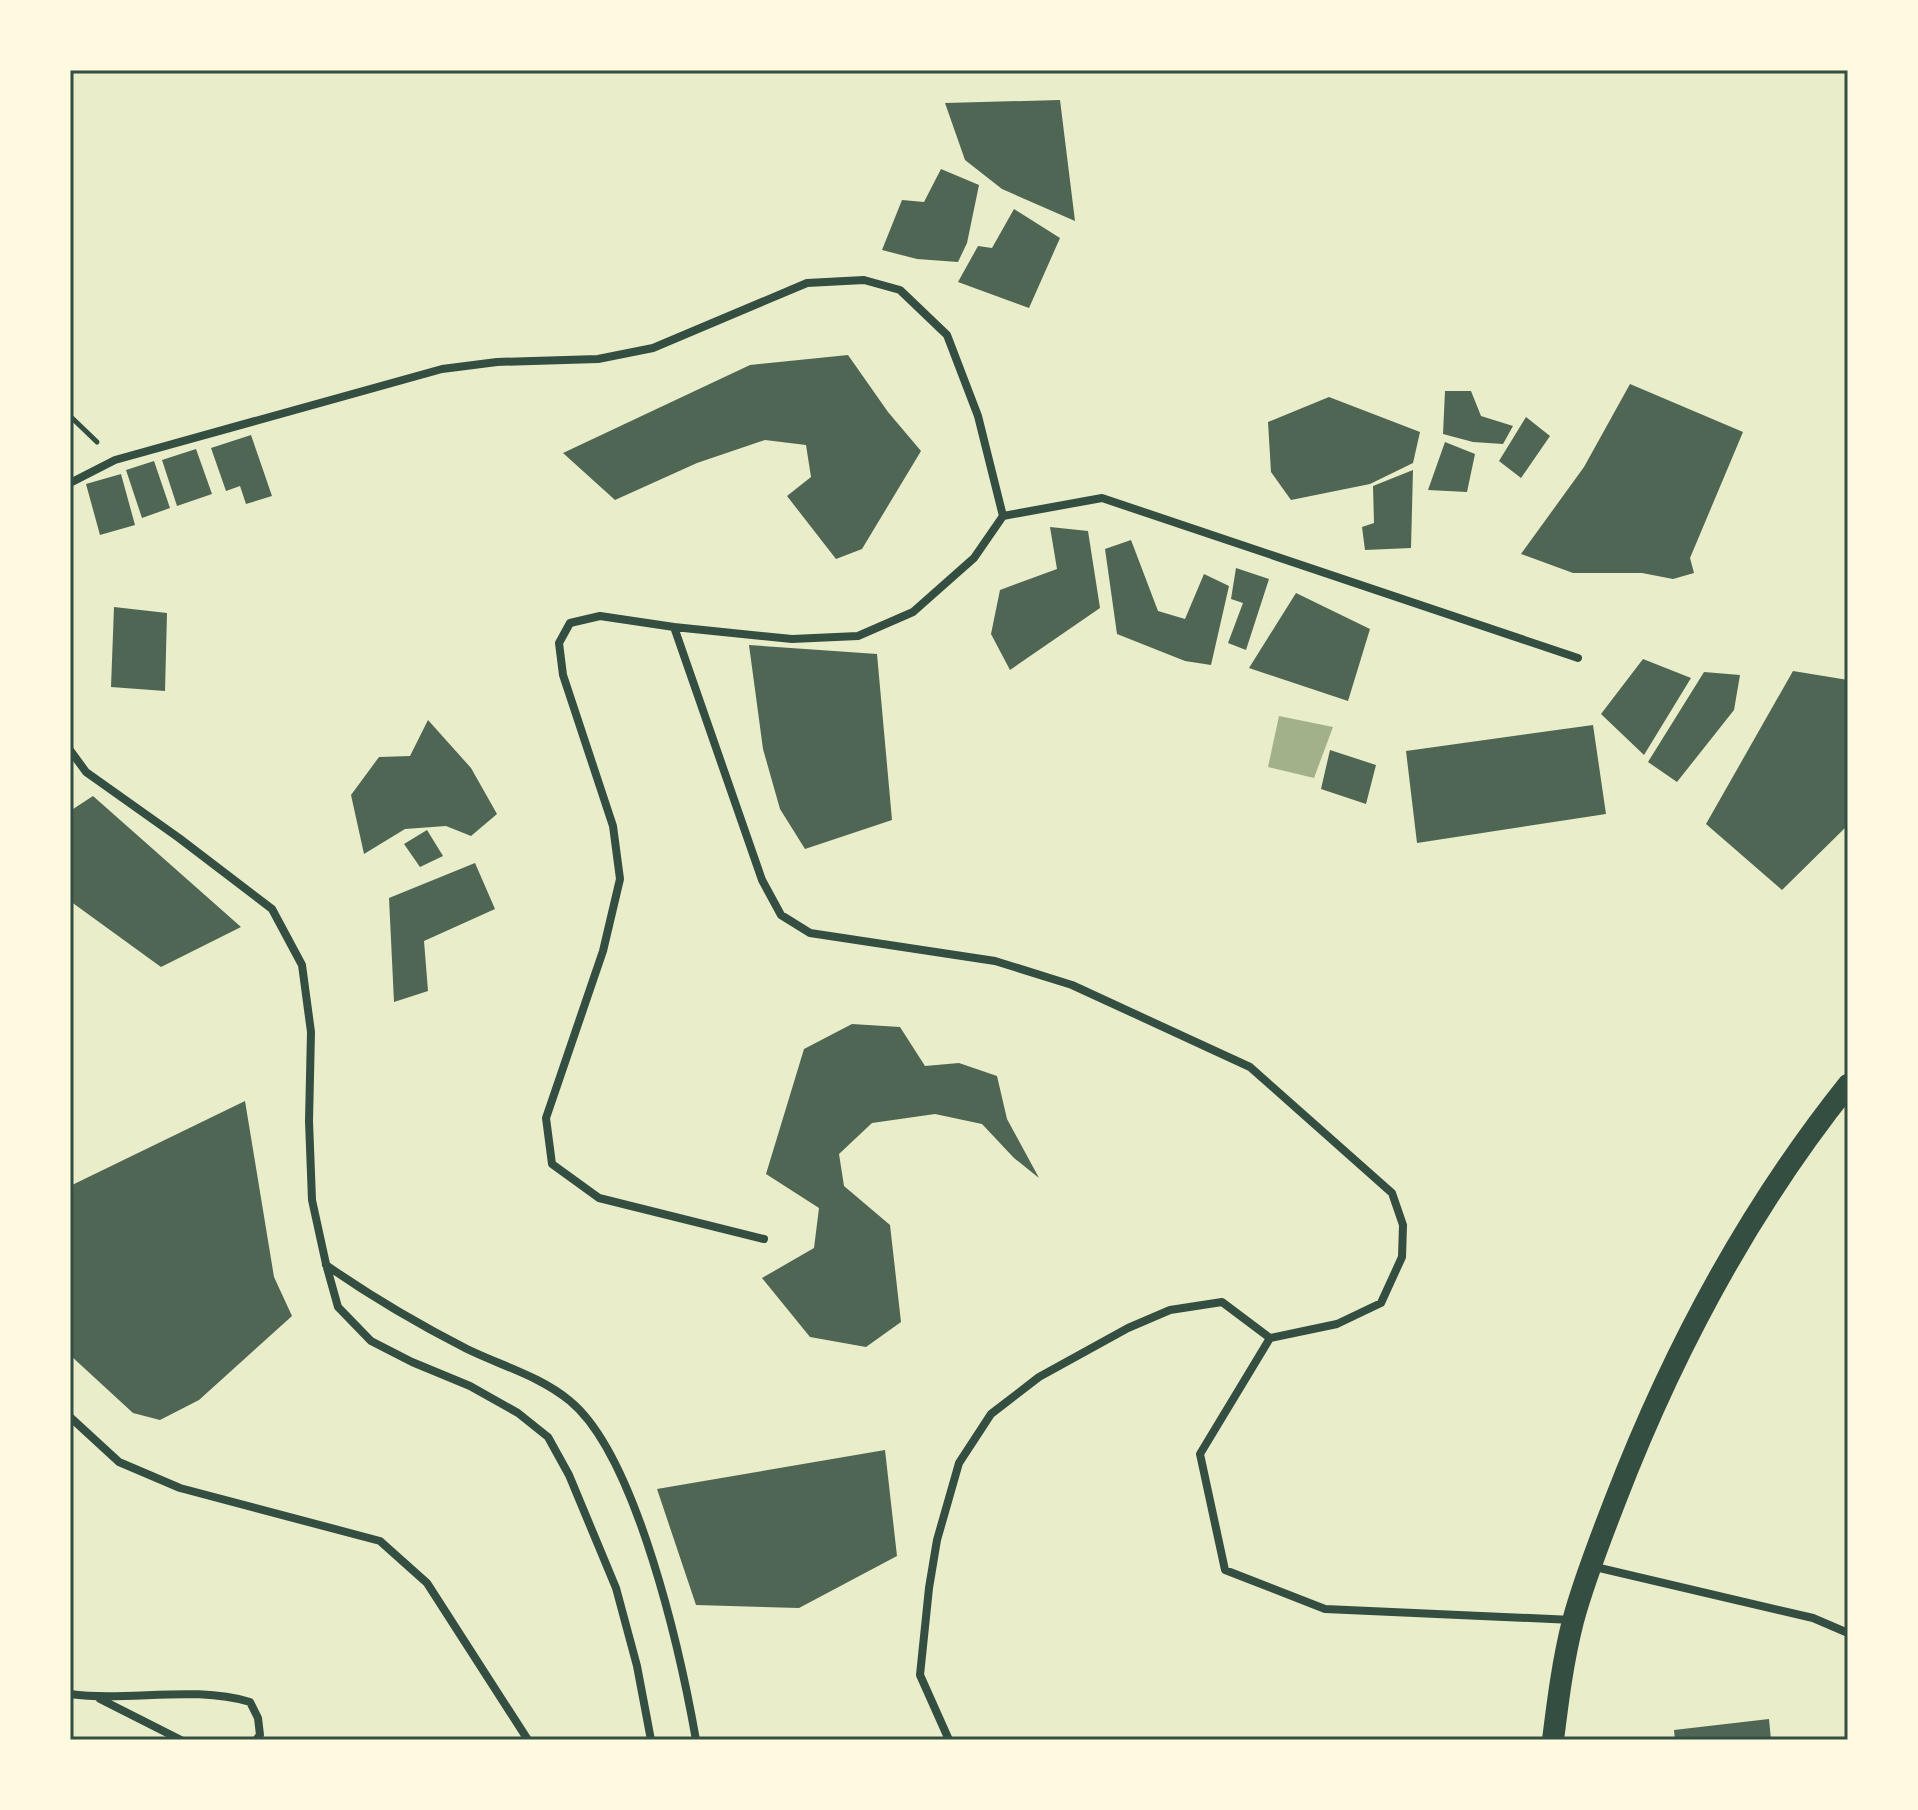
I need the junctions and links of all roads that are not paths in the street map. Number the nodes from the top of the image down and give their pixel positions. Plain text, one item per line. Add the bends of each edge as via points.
1 (70, 483) edge
2 (1003, 516) junction
3 (674, 627) junction
4 (1578, 658) dead end
5 (70, 750) edge
6 (1848, 1085) edge
7 (764, 1239) dead end
8 (326, 1264) junction
9 (1270, 1338) junction
10 (70, 1417) edge
11 (1591, 1565) junction
12 (1573, 1620) junction
13 (1848, 1633) edge
14 (70, 1694) edge
15 (99, 1698) junction
16 (181, 1740) edge
17 (256, 1740) edge
18 (528, 1740) edge
19 (651, 1740) edge
20 (696, 1740) edge
21 (949, 1740) edge
22 (1553, 1740) edge

1 - 2 street via 115,460 442,369 598,359 653,348 807,283 864,280 900,290 947,335 978,416
2 - 3 street via 974,558 913,612 858,636 792,639
2 - 4 street via 1102,498
3 - 7 street via 600,616 570,623 559,643 563,675 613,826 620,879 603,951 546,1118 552,1164 599,1198
3 - 9 street via 762,880 781,915 810,933 995,961 1072,985 1250,1067 1392,1193 1403,1225 1402,1257 1381,1303 1337,1324
5 - 8 street via 86,772 272,909 302,965 311,1032 312,1200
6 - 11 highway via 1737,1246 1643,1429
8 - 19 street via 338,1307 371,1341 470,1386 548,1437 616,1588
8 - 20 street via 410,1319 533,1377 572,1402 606,1444 641,1527 685,1679
9 - 12 street via 1200,1454 1225,1570 1325,1609
9 - 21 street via 1222,1302 1170,1310 1039,1377 991,1414 959,1463 929,1588 920,1675
10 - 18 street via 119,1462 180,1488 380,1541 427,1583
11 - 12 highway
11 - 13 street via 1813,1618
12 - 22 highway
14 - 15 street
15 - 16 street
15 - 17 street via 224,1695 250,1702 258,1718

